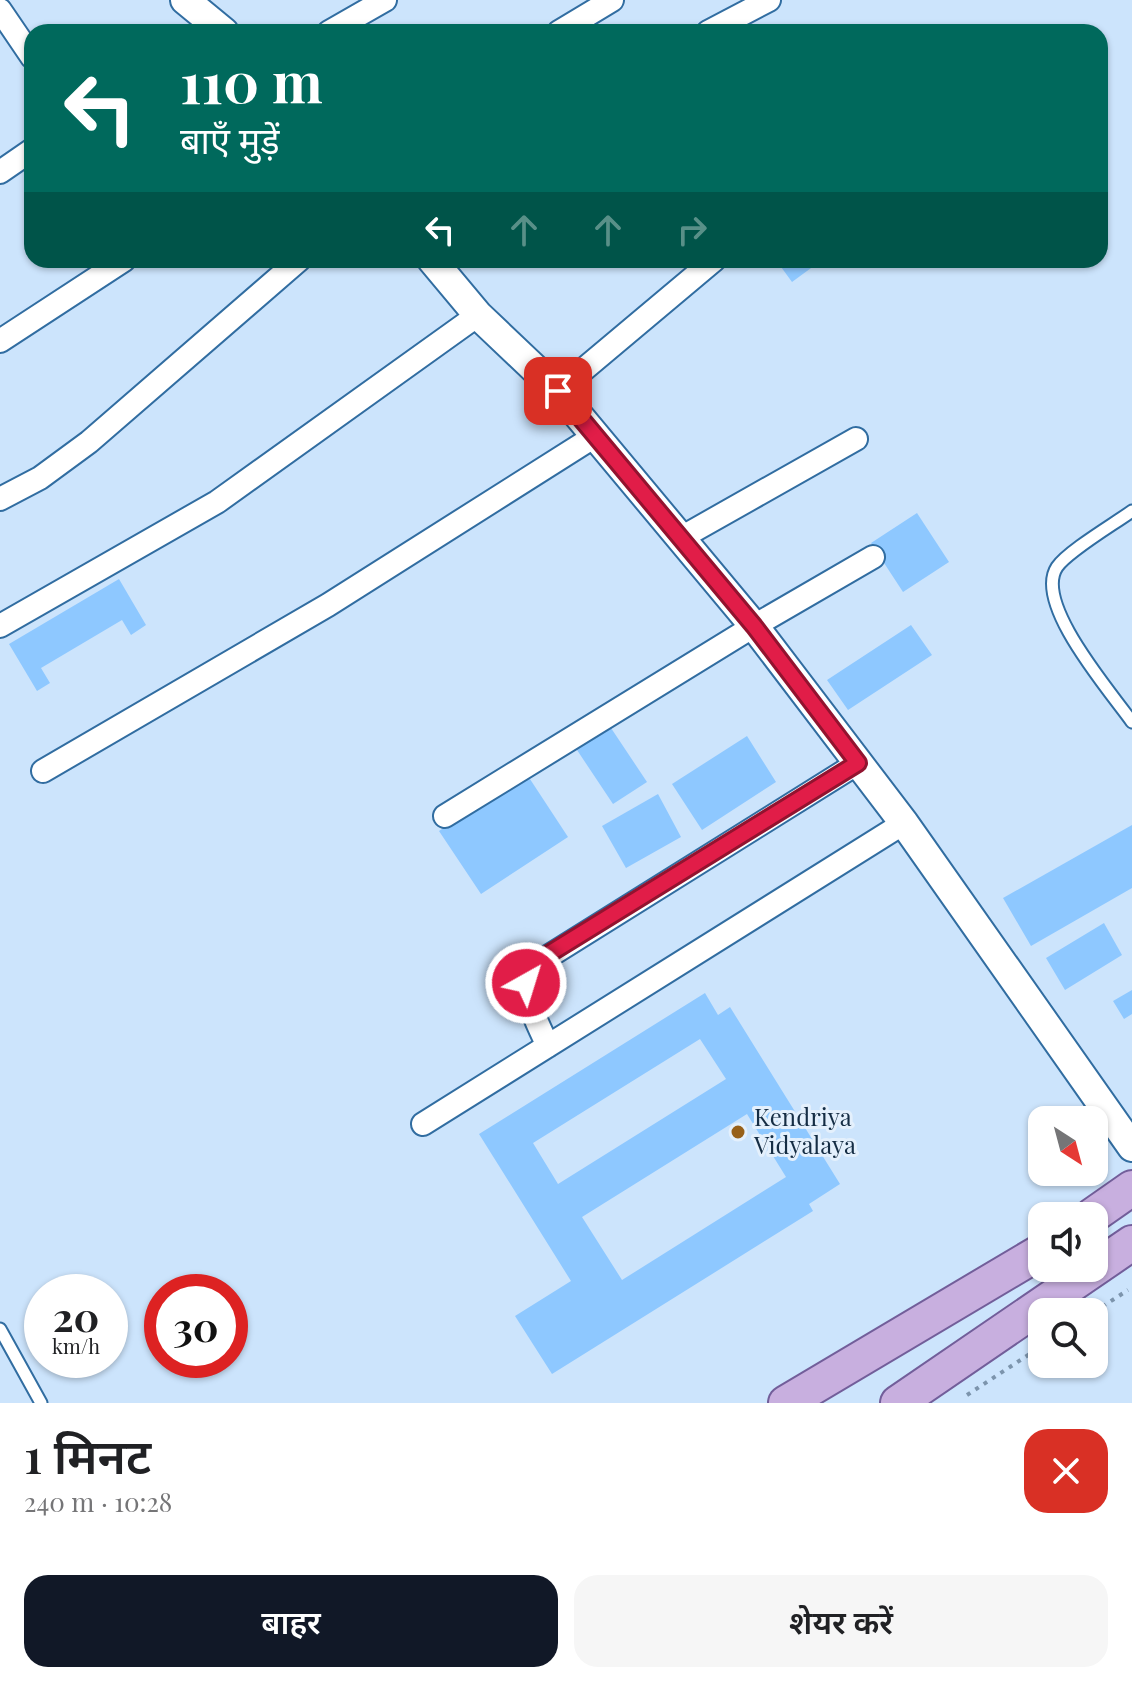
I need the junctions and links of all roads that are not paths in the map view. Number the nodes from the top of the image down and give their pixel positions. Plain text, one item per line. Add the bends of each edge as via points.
1 (185, 0) edge
2 (385, 0) edge
3 (612, 0) edge
4 (769, 0) edge
5 (0, 10) edge
6 (213, 22) edge
7 (343, 24) edge
8 (572, 24) edge
9 (723, 24) edge
10 (24, 45) edge
11 (24, 156) edge
12 (0, 172) edge
13 (112, 268) edge
14 (290, 268) edge
15 (439, 268) edge
16 (704, 268) edge
17 (478, 315) junction
18 (0, 341) edge
19 (558, 391) junction
20 (595, 436) junction
21 (856, 439) dead end
22 (0, 499) edge
23 (1132, 511) edge
24 (679, 539) junction
25 (873, 557) dead end
26 (0, 626) edge
27 (754, 626) junction
28 (1132, 722) edge
29 (858, 763) junction
30 (43, 771) dead end
31 (445, 816) dead end
32 (904, 823) junction
33 (548, 1046) junction
34 (423, 1124) dead end
35 (1132, 1147) edge
36 (1132, 1188) edge
37 (1108, 1205) edge
38 (1132, 1243) edge
39 (1028, 1259) edge
40 (0, 1329) edge
41 (41, 1403) edge
42 (786, 1403) edge
43 (898, 1403) edge

1 - 6 street
2 - 7 street
3 - 8 street
4 - 9 street
5 - 10 street
11 - 12 street
13 - 18 street
14 - 22 street via 89,442
15 - 17 street
16 - 19 street
17 - 19 street
17 - 26 street via 217,502
19 - 20 street
20 - 24 street
20 - 30 street via 328,605
21 - 24 street
23 - 28 lane via 1059,563 1051,578 1054,601 1069,631
24 - 27 street
25 - 27 street
27 - 29 street
27 - 31 street
29 - 32 street
29 - 33 street via 530,968 528,996
32 - 33 street
32 - 35 street
33 - 34 street
36 - 37 main road
38 - 43 main road
39 - 42 main road
40 - 41 lane

